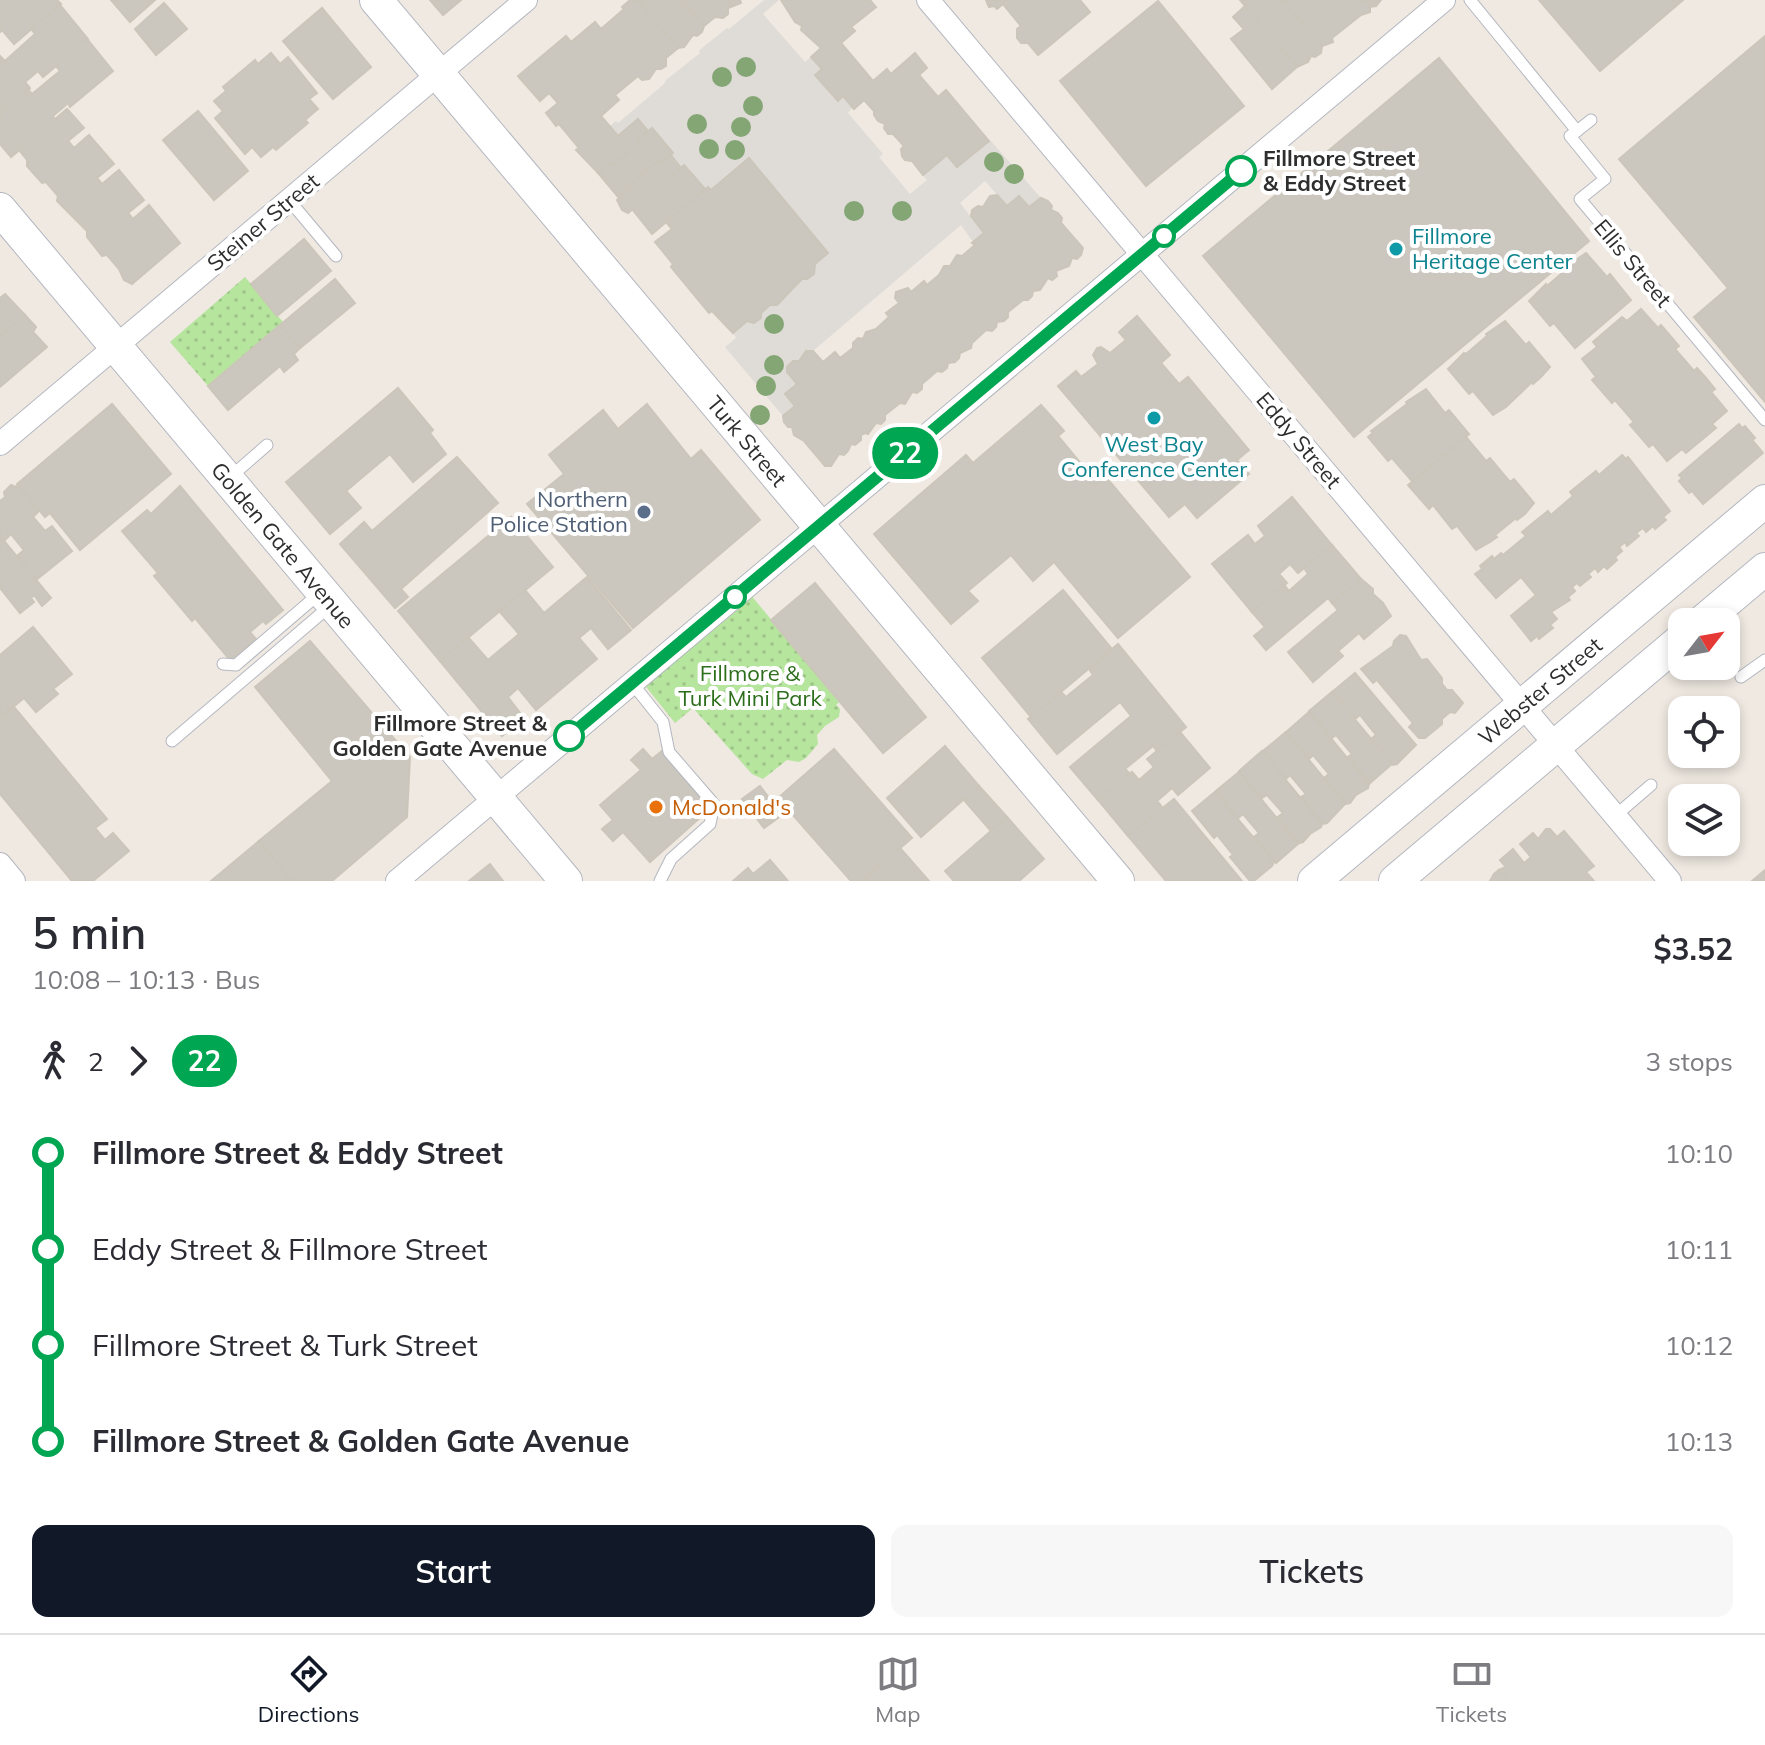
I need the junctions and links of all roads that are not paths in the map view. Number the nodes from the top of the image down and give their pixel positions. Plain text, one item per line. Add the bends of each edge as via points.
1 (376, 0) edge
2 (526, 0) edge
3 (928, 0) edge
4 (1444, 0) edge
5 (1470, 0) edge
6 (438, 74) junction
7 (1591, 120) dead end
8 (1577, 131) junction
9 (289, 200) junction
10 (0, 209) edge
11 (1142, 254) junction
12 (336, 256) dead end
13 (115, 346) junction
14 (1765, 420) edge
15 (0, 444) edge
16 (267, 445) dead end
17 (227, 479) junction
18 (1765, 501) edge
19 (819, 526) junction
20 (1765, 569) edge
21 (328, 597) junction
22 (1719, 608) edge
23 (1668, 651) edge
24 (1765, 660) edge
25 (223, 664) dead end
26 (236, 665) junction
27 (247, 677) junction
28 (1741, 677) dead end
29 (632, 683) junction
30 (1522, 706) junction
31 (172, 741) dead end
32 (1556, 745) junction
33 (1651, 785) dead end
34 (496, 798) junction
35 (1615, 816) junction
36 (0, 864) edge
37 (14, 881) edge
38 (397, 881) edge
39 (566, 881) edge
40 (660, 881) edge
41 (1118, 881) edge
42 (1314, 881) edge
43 (1395, 881) edge
44 (1670, 881) edge

1 - 6 main road, Turk Street
2 - 6 street, Steiner Street
3 - 11 street, Eddy Street
4 - 11 street
5 - 8 lane, Ellis Street
6 - 9 street, Steiner Street
6 - 19 main road, Turk Street
7 - 8 lane
8 - 14 lane, Ellis Street via 1570,136 1605,179 1580,199
9 - 12 lane
9 - 13 street, Steiner Street
10 - 13 main road, Golden Gate Avenue
11 - 19 street
11 - 30 street, Eddy Street
13 - 15 street, Steiner Street
13 - 17 main road, Golden Gate Avenue
16 - 17 lane
17 - 21 main road, Golden Gate Avenue
18 - 30 main road, Webster Street
19 - 29 street
19 - 41 main road, Turk Street
20 - 22 main road
21 - 26 lane
21 - 27 lane
21 - 34 main road, Golden Gate Avenue
23 - 32 main road
24 - 28 lane
25 - 26 lane
26 - 27 lane
27 - 31 lane
29 - 34 street
29 - 40 lane via 663,722 669,752 714,804 710,824 671,859
30 - 32 street, Eddy Street
30 - 42 main road, Webster Street
32 - 35 street, Eddy Street
32 - 43 main road
33 - 35 lane
34 - 38 street
34 - 39 main road, Golden Gate Avenue
35 - 44 street, Eddy Street
36 - 37 street

